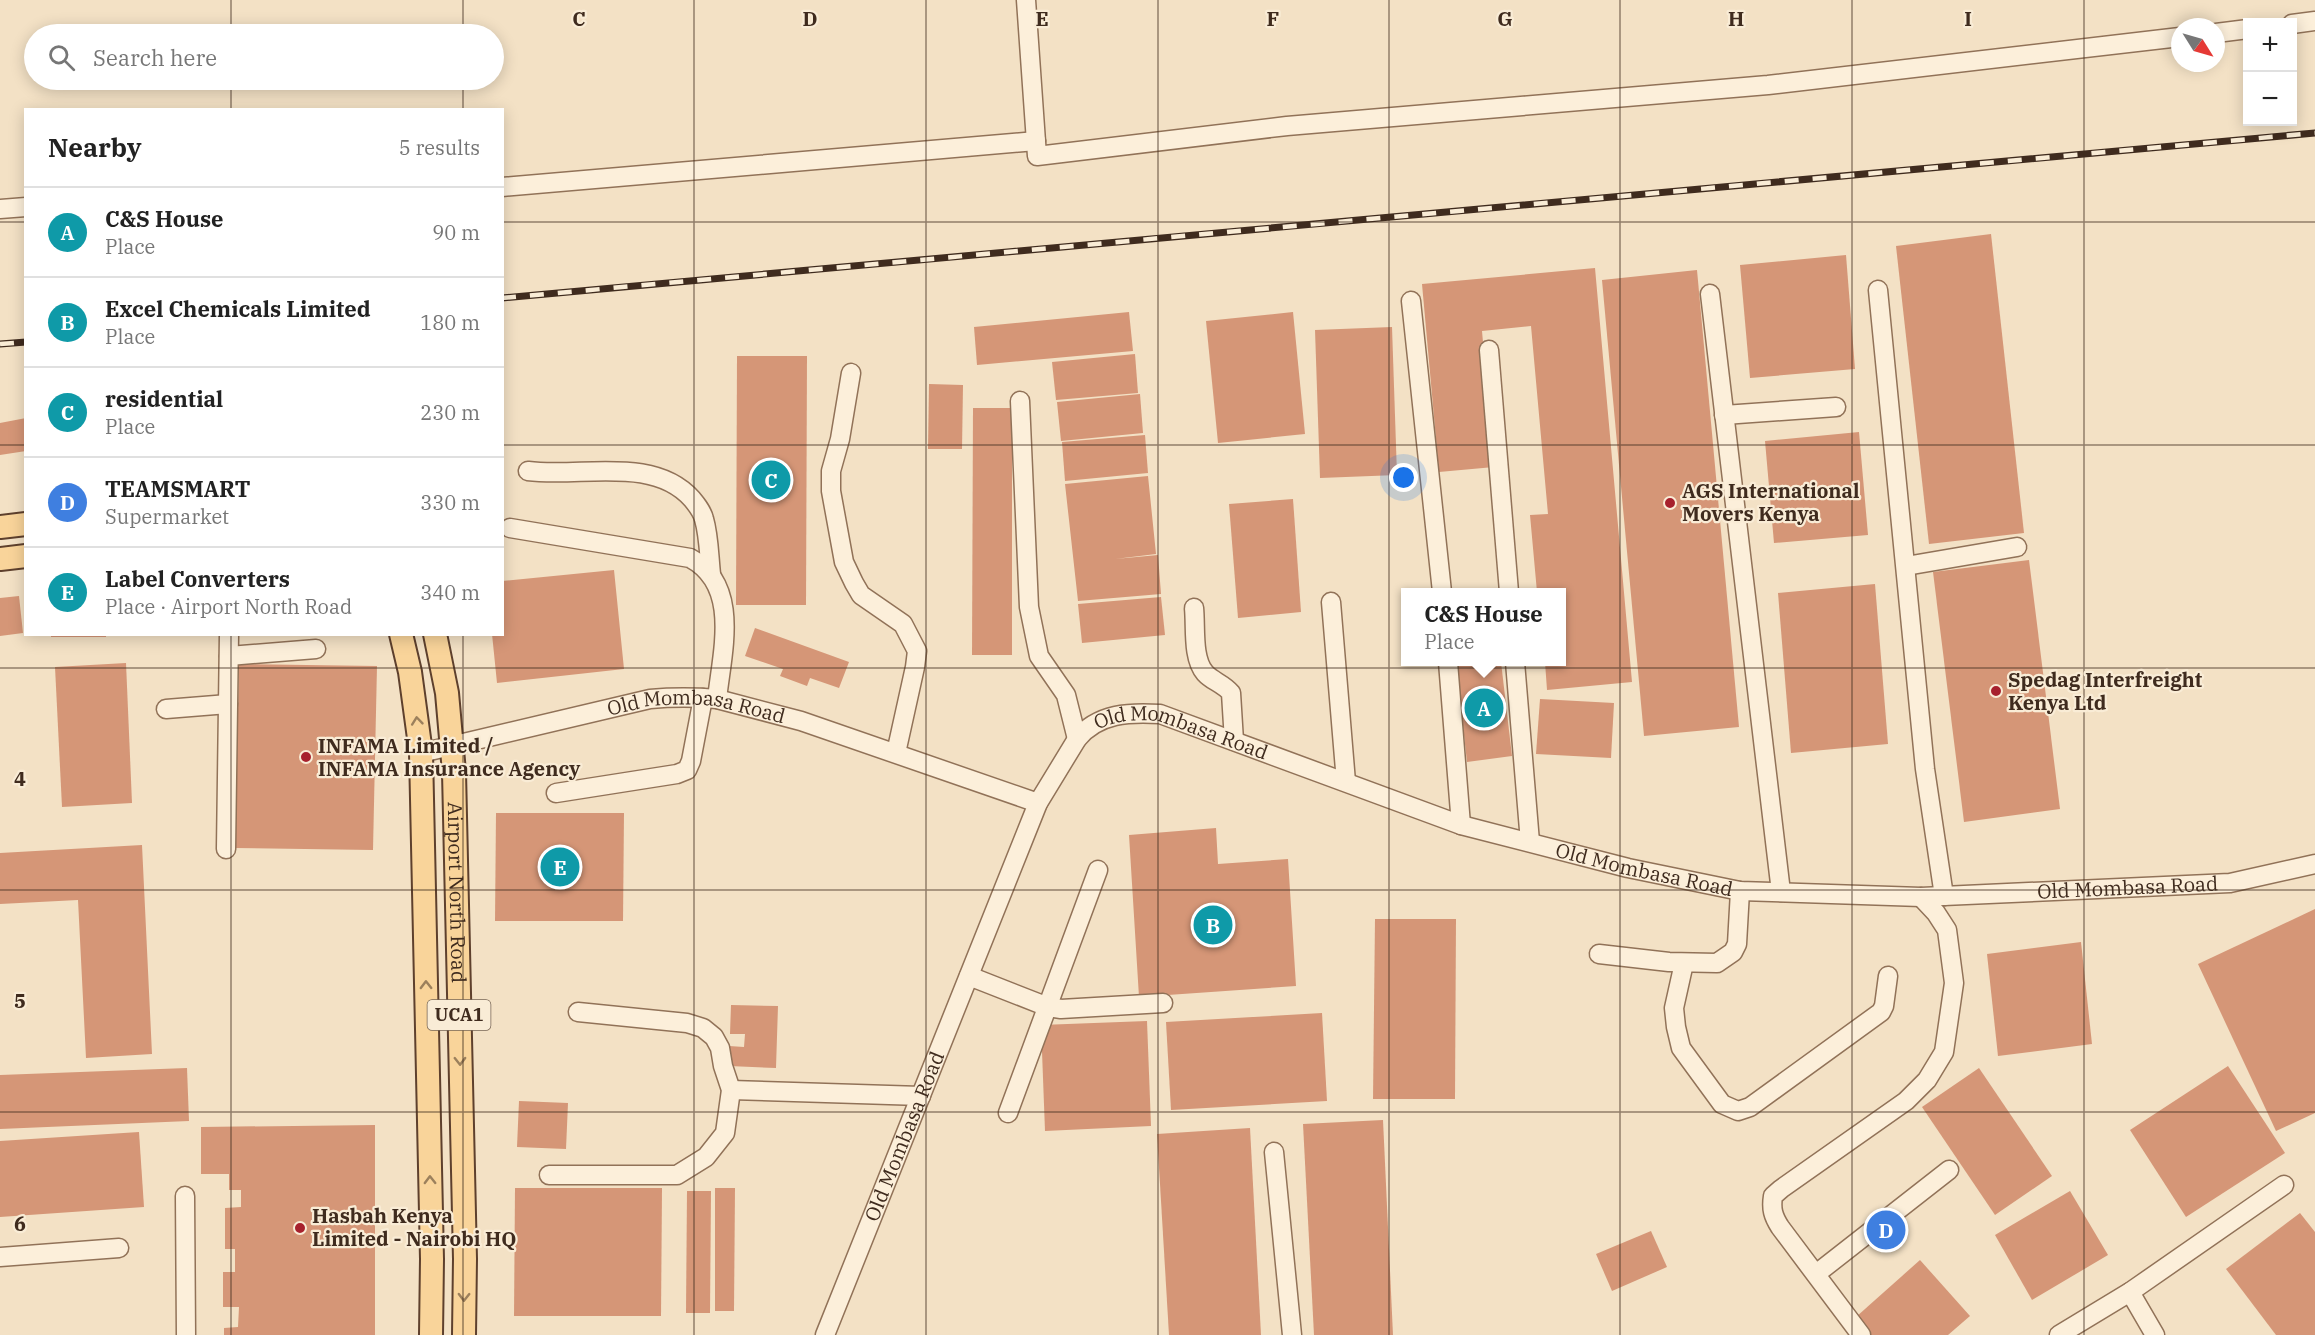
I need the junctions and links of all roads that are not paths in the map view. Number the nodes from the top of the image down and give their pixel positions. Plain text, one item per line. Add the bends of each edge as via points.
1 (1026, 0) edge
2 (2315, 21) edge
3 (2297, 23) edge
4 (2243, 30) edge
5 (2225, 32) edge
6 (2171, 38) edge
7 (1036, 141) junction
8 (504, 188) edge
9 (24, 207) edge
10 (0, 209) edge
11 (1878, 290) dead end
12 (1710, 294) dead end
13 (1411, 301) dead end
14 (1489, 350) dead end
15 (851, 373) dead end
16 (1020, 401) dead end
17 (1836, 407) dead end
18 (1725, 415) junction
19 (528, 471) dead end
20 (24, 524) edge
21 (0, 527) edge
22 (510, 528) dead end
23 (2017, 547) dead end
24 (24, 556) edge
25 (0, 559) edge
26 (1906, 566) junction
27 (711, 574) junction
28 (1442, 588) edge
29 (1509, 588) edge
30 (1331, 602) dead end
31 (1194, 608) dead end
32 (229, 636) edge
33 (401, 636) edge
34 (435, 636) edge
35 (316, 649) dead end
36 (229, 656) junction
37 (1448, 666) edge
38 (1515, 666) edge
39 (710, 699) junction
40 (228, 704) junction
41 (166, 709) dead end
42 (1077, 739) junction
43 (1234, 741) junction
44 (452, 744) junction
45 (421, 753) junction
46 (897, 753) junction
47 (1346, 782) junction
48 (556, 794) dead end
49 (1038, 803) junction
50 (1461, 825) junction
51 (1530, 842) junction
52 (225, 849) dead end
53 (2315, 864) edge
54 (1098, 870) dead end
55 (1740, 891) junction
56 (1781, 892) junction
57 (1921, 897) junction
58 (1944, 897) junction
59 (1599, 954) dead end
60 (1684, 963) junction
61 (969, 976) junction
62 (1888, 976) dead end
63 (1163, 1003) dead end
64 (1048, 1007) junction
65 (578, 1012) dead end
66 (731, 1090) junction
67 (921, 1096) junction
68 (1008, 1113) dead end
69 (1274, 1152) dead end
70 (1949, 1170) dead end
71 (549, 1175) dead end
72 (2284, 1185) dead end
73 (185, 1196) dead end
74 (119, 1248) dead end
75 (0, 1257) edge
76 (465, 1259) junction
77 (432, 1260) junction
78 (1816, 1274) junction
79 (2130, 1292) junction
80 (186, 1335) edge
81 (431, 1335) edge
82 (464, 1335) edge
83 (825, 1335) edge
84 (1292, 1335) edge
85 (1861, 1335) edge
86 (2059, 1335) edge
87 (2155, 1335) edge

1 - 7 lane
2 - 3 lane
4 - 5 lane
6 - 7 lane via 1768,85 1287,126 1037,156
7 - 8 lane
9 - 10 lane
11 - 26 lane
12 - 18 lane
13 - 28 lane
14 - 29 lane
15 - 46 lane via 831,471 831,491 844,562 854,583 861,595 903,624 917,651
16 - 42 lane via 1029,607 1039,656 1066,695
17 - 18 lane
18 - 56 lane
19 - 27 lane via 619,472 670,482 699,506
20 - 21 main road
22 - 27 lane via 690,558
23 - 26 lane
24 - 25 main road
26 - 58 lane via 1926,769
27 - 39 lane via 723,599 724,621
30 - 47 lane
31 - 43 lane via 1198,663 1231,693
32 - 36 lane
45 -> 33 main road
34 - 44 main road
35 - 36 lane
36 - 40 lane
37 - 50 lane
38 - 51 lane
39 - 44 lane, Old Mombasa Road via 650,699
39 - 46 lane, Old Mombasa Road via 801,721
39 - 48 lane via 687,770
40 - 41 lane
40 - 52 lane
42 - 43 lane, Old Mombasa Road via 1104,719 1129,712 1160,714
42 - 49 lane, Old Mombasa Road
43 - 47 lane, Old Mombasa Road
44 - 45 lane, Old Mombasa Road
44 -> 76 main road, Airport North Road / UCA1
77 -> 45 main road, Airport North Road / UCA1
46 - 49 lane, Old Mombasa Road
47 - 50 lane, Old Mombasa Road
49 - 61 lane, Old Mombasa Road
50 - 51 lane, Old Mombasa Road
51 - 55 lane, Old Mombasa Road via 1628,868
53 - 58 lane, Old Mombasa Road via 2230,884
54 - 64 lane
55 - 56 lane, Old Mombasa Road
55 - 60 lane via 1737,944 1733,952 1717,963
56 - 57 lane, Old Mombasa Road
57 - 58 lane, Old Mombasa Road
57 - 78 lane via 1947,930 1954,983 1944,1052 1927,1080 1906,1101 1773,1196 1773,1215
59 - 60 lane
60 - 62 lane via 1674,1008 1682,1048 1722,1104 1738,1111 1750,1107 1881,1012
61 - 64 lane
61 - 67 lane, Old Mombasa Road
63 - 64 lane
64 - 68 lane
65 - 66 lane via 704,1028 720,1048
66 - 67 lane
66 - 71 lane via 725,1133 706,1157 677,1175
67 - 83 lane, Old Mombasa Road
69 - 84 lane
70 - 78 lane
72 - 79 lane
73 - 80 lane
74 - 75 lane
76 - 77 main road
76 -> 82 main road, Airport North Road / UCA1
77 - 81 main road, Airport North Road / UCA1
78 - 85 lane
79 - 86 lane
79 - 87 lane

